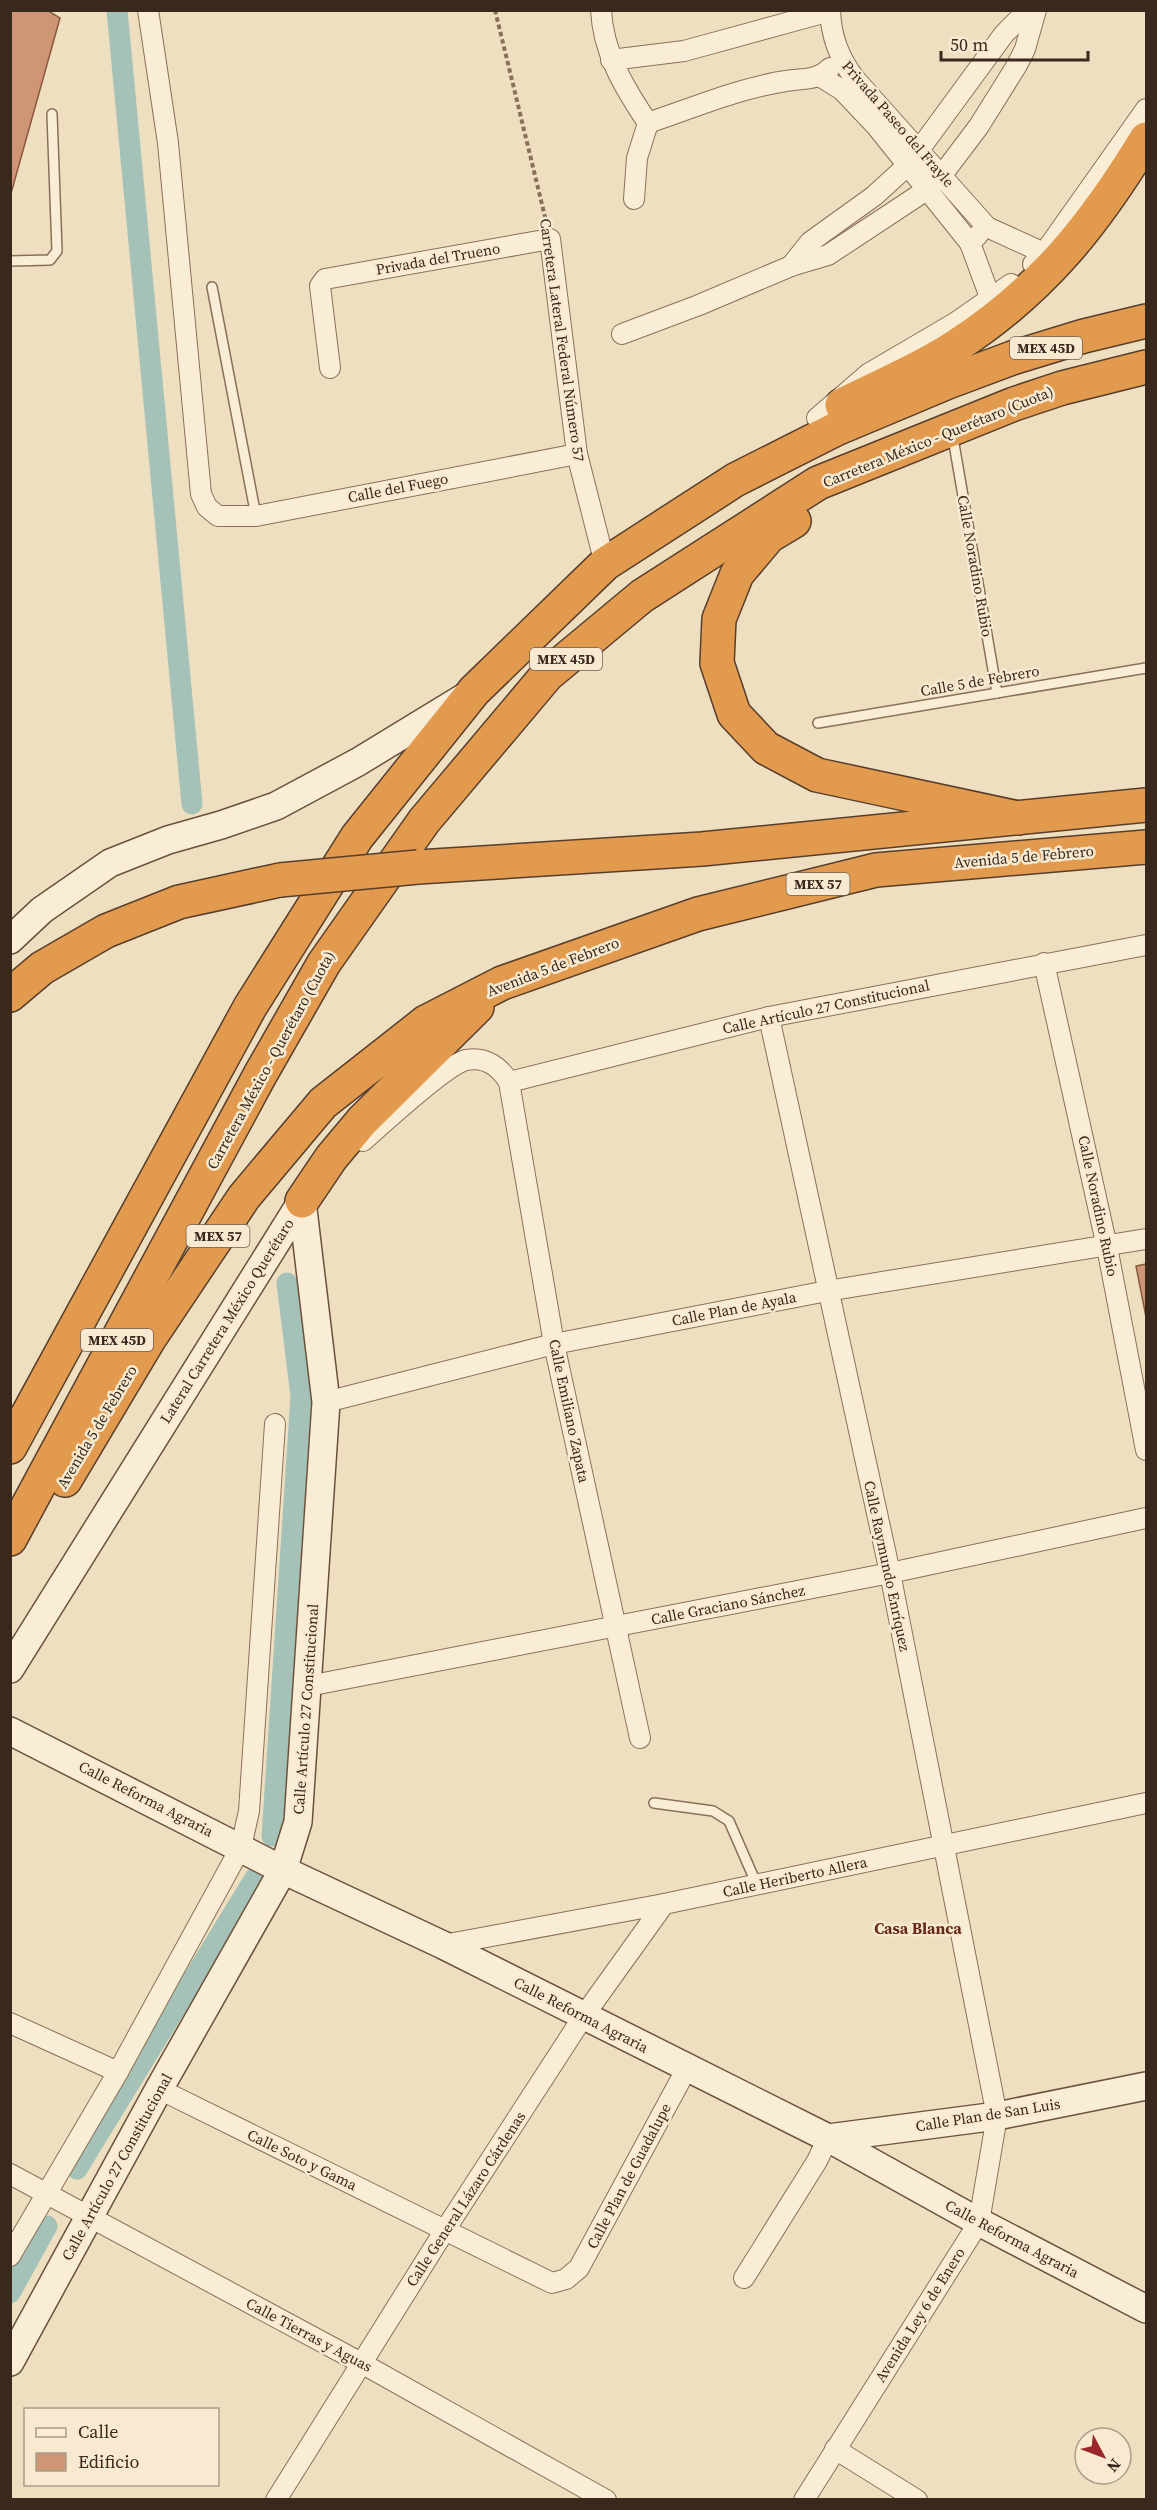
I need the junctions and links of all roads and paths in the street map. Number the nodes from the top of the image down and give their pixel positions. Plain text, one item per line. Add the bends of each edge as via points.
1 (148, 10) edge
2 (495, 10) edge
3 (601, 10) edge
4 (1028, 10) edge
5 (1036, 10) edge
6 (830, 11) edge
7 (840, 58) junction
8 (611, 60) junction
9 (821, 77) junction
10 (1146, 110) edge
11 (52, 114) dead end
12 (648, 123) junction
13 (1146, 139) edge
14 (914, 158) junction
15 (935, 182) junction
16 (634, 199) dead end
17 (987, 227) junction
18 (550, 239) junction
19 (970, 243) junction
20 (1044, 253) junction
21 (10, 261) edge
22 (791, 266) junction
23 (212, 287) dead end
24 (991, 300) junction
25 (1146, 321) edge
26 (622, 334) dead end
27 (1146, 367) edge
28 (330, 368) dead end
29 (1146, 381) edge
30 (1062, 388) junction
31 (1014, 404) junction
32 (817, 418) junction
33 (953, 438) junction
34 (577, 454) junction
35 (735, 480) junction
36 (256, 516) junction
37 (605, 564) junction
38 (1146, 668) edge
39 (474, 691) junction
40 (998, 693) junction
41 (818, 723) dead end
42 (1146, 806) edge
43 (1018, 818) junction
44 (1146, 847) edge
45 (10, 940) edge
46 (1146, 945) edge
47 (1044, 963) junction
48 (502, 983) junction
49 (10, 995) edge
50 (769, 1017) junction
51 (509, 1082) junction
52 (302, 1201) junction
53 (1146, 1239) edge
54 (1107, 1247) junction
55 (827, 1291) junction
56 (554, 1344) junction
57 (326, 1402) junction
58 (274, 1424) dead end
59 (10, 1447) edge
60 (1146, 1450) edge
61 (1146, 1518) edge
62 (10, 1539) edge
63 (10, 1561) edge
64 (890, 1573) junction
65 (616, 1628) junction
66 (10, 1669) edge
67 (308, 1686) junction
68 (10, 1731) edge
69 (640, 1738) dead end
70 (654, 1803) dead end
71 (1146, 1803) edge
72 (945, 1846) junction
73 (241, 1847) junction
74 (283, 1870) junction
75 (757, 1885) junction
76 (664, 1904) junction
77 (443, 1945) junction
78 (584, 2018) junction
79 (10, 2023) edge
80 (687, 2068) junction
81 (118, 2072) junction
82 (1146, 2086) edge
83 (159, 2089) junction
84 (997, 2116) junction
85 (828, 2138) junction
86 (10, 2174) edge
87 (46, 2193) junction
88 (90, 2217) junction
89 (979, 2222) junction
90 (445, 2230) junction
91 (10, 2256) edge
92 (744, 2278) dead end
93 (566, 2279) joint
94 (1146, 2309) edge
95 (10, 2362) edge
96 (363, 2364) junction
97 (835, 2449) junction
98 (276, 2499) edge
99 (606, 2499) edge
100 (804, 2499) edge
101 (917, 2499) edge

1 - 36 street, Calle del Fuego via 168,143 201,494 207,507 218,516
2 - 18 path, Carretera Lateral Federal Número 57
3 - 8 street
4 - 14 street via 1004,34
5 - 15 street via 1017,65 979,126
6 - 7 street, Privada Paseo del Frayle
6 - 8 street via 684,51
7 - 9 street
7 - 14 street, Privada Paseo del Frayle
8 - 12 street
9 - 12 street via 747,90
9 - 14 street, Privada Paseo del Frayle via 842,90
10 - 20 street
11 - 21 lane via 57,251 50,260
12 - 16 street via 637,158
13 - 32 highway via 1114,192 1038,284 954,348
14 - 15 street, Privada Paseo del Frayle
14 - 22 street via 874,196 810,242
15 - 17 street, Privada Paseo del Frayle
15 - 19 street, Privada Paseo del Frayle
15 - 22 street via 828,255
17 - 19 street
17 - 20 street, Privada Paseo del Frayle
18 - 28 street, Privada del Trueno via 325,279 320,286
18 - 34 street, Carretera Lateral Federal Número 57
19 - 24 street, Privada Paseo del Frayle
20 - 24 street
22 - 26 street
23 - 36 lane
24 - 32 street via 868,374
25 - 35 highway, MEX 45D via 1012,358 948,382 837,429
27 - 30 highway, Carretera México - Querétaro (Cuota) / MEX 45D
29 - 30 highway
30 - 31 highway, Carretera México - Querétaro (Cuota) / MEX 45D
31 - 33 highway
31 - 62 highway, Carretera México - Querétaro (Cuota) / MEX 45D via 818,483 642,596 547,675 424,821 324,963
32 - 35 highway
33 - 40 lane, Calle Noradino Rubio
33 - 43 highway via 844,488 770,537 737,574 719,619 717,663 734,714 766,748 817,775
34 - 36 street, Calle del Fuego
34 - 37 street, Carretera Lateral Federal Número 57
35 - 37 highway, MEX 45D
37 - 39 highway, MEX 45D
38 - 40 lane, Calle 5 de Febrero
39 - 45 street via 358,762 276,806 110,863 42,910
39 - 59 highway, MEX 45D via 357,837 250,1007
40 - 41 lane, Calle 5 de Febrero
42 - 43 highway
43 - 49 highway, bridge via 702,849 279,880 179,902 106,931 42,968
44 - 48 highway, Avenida 5 de Febrero / MEX 57 via 876,870 698,914
46 - 47 street, Calle Artículo 27 Constitucional
47 - 50 street, Calle Artículo 27 Constitucional
47 - 54 street, Calle Noradino Rubio
48 - 52 highway via 362,1122
48 - 63 highway, Avenida 5 de Febrero / MEX 57 via 426,1022 323,1103 244,1197 149,1339 45,1515
50 - 51 street, Calle Artículo 27 Constitucional
50 - 55 street, Calle Raymundo Enríquez
51 - 52 street, Lateral Carretera México Querétaro via 504,1073 487,1061 458,1063 372,1133
51 - 56 street, Calle Emiliano Zapata
52 - 57 street, Calle Artículo 27 Constitucional
52 - 66 street, Lateral Carretera México Querétaro
53 - 54 street, Calle Plan de Ayala
54 - 55 street, Calle Plan de Ayala
54 - 60 street, Calle Noradino Rubio
55 - 56 street, Calle Plan de Ayala
55 - 64 street, Calle Raymundo Enríquez
56 - 57 street, Calle Plan de Ayala
56 - 65 street, Calle Emiliano Zapata
57 - 67 street, Calle Artículo 27 Constitucional
58 - 73 street via 249,1811
61 - 64 street, Calle Graciano Sánchez
64 - 65 street, Calle Graciano Sánchez
64 - 72 street, Calle Raymundo Enríquez
65 - 67 street, Calle Graciano Sánchez
65 - 69 street, Calle Emiliano Zapata
67 - 74 street, Calle Artículo 27 Constitucional via 298,1822
68 - 73 street, Calle Reforma Agraria
70 - 75 lane via 722,1815 729,1821
71 - 72 street, Calle Heriberto Allera
72 - 75 street, Calle Heriberto Allera
72 - 84 street, Calle Raymundo Enríquez
73 - 74 street, Calle Reforma Agraria
73 - 81 street
74 - 77 street, Calle Reforma Agraria
74 - 83 street, Calle Artículo 27 Constitucional
75 - 76 street, Calle Heriberto Allera
76 - 77 street, Calle Heriberto Allera
76 - 78 street, Calle General Lázaro Cárdenas
77 - 78 street, Calle Reforma Agraria
78 - 80 street, Calle Reforma Agraria
78 - 90 street, Calle General Lázaro Cárdenas
79 - 81 street
80 - 85 street, Calle Reforma Agraria
80 - 93 street, Calle Plan de Guadalupe via 579,2268
81 - 87 street
82 - 84 street, Calle Plan de San Luis
83 - 88 street, Calle Artículo 27 Constitucional
83 - 90 street, Calle Soto y Gama
84 - 85 street, Calle Plan de San Luis
84 - 89 street, Avenida Ley 6 de Enero
85 - 89 street, Calle Reforma Agraria
85 - 92 street
86 - 87 street, Calle Tierras y Aguas
87 - 88 street, Calle Tierras y Aguas
87 - 91 street
88 - 95 street, Calle Artículo 27 Constitucional
88 - 96 street, Calle Tierras y Aguas
89 - 94 street, Calle Reforma Agraria
89 - 97 street, Avenida Ley 6 de Enero
90 - 93 street, Calle Soto y Gama via 552,2283
90 - 96 street, Calle General Lázaro Cárdenas
96 - 98 street, Calle General Lázaro Cárdenas
96 - 99 street, Calle Tierras y Aguas
97 - 100 street, Avenida Ley 6 de Enero
97 - 101 street

